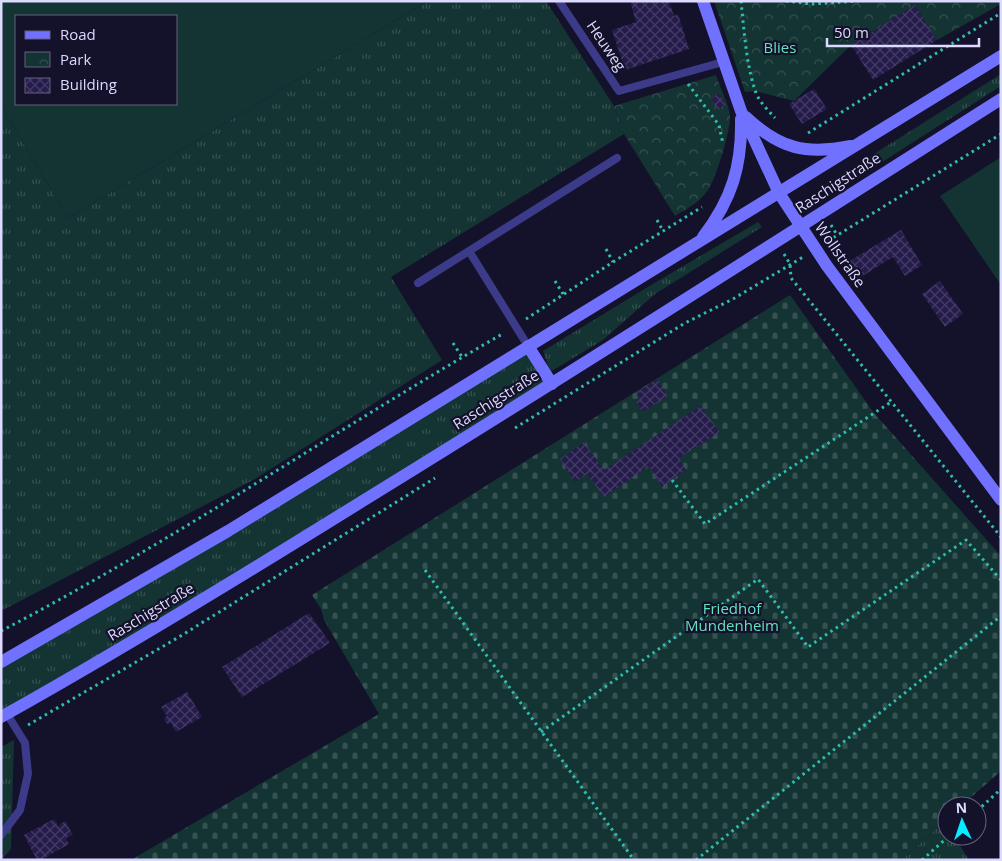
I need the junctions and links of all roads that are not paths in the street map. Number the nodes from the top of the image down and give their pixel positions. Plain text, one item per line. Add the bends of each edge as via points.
1 (559, 1) edge
2 (703, 1) edge
3 (1001, 56) edge
4 (723, 62) junction
5 (1001, 99) edge
6 (741, 111) junction
7 (859, 145) junction
8 (617, 158) dead end
9 (779, 193) junction
10 (800, 226) junction
11 (698, 243) junction
12 (469, 250) junction
13 (418, 283) dead end
14 (528, 346) junction
15 (552, 384) junction
16 (999, 495) edge
17 (1, 662) edge
18 (4, 716) edge
19 (1, 835) edge

1 - 4 lane, Heuweg via 619,91
2 - 4 street, Wollstraße
3 - 7 street, Raschigstraße
4 - 6 street, Wollstraße
5 - 10 street, Raschigstraße
6 - 7 street via 760,130 796,148 827,151
6 - 9 street, Wollstraße
6 - 11 street via 742,138 734,181 718,216
7 - 9 street, Raschigstraße
8 - 12 lane
9 - 10 street, Wollstraße
9 - 11 street, Raschigstraße
10 - 15 street, Raschigstraße
10 - 16 street, Wollstraße
11 - 14 street, Raschigstraße
12 - 13 lane
12 - 14 lane
14 - 15 street
14 - 17 street, Raschigstraße via 228,531
15 - 18 street, Raschigstraße via 168,621
18 - 19 lane via 25,743 28,774 20,810

